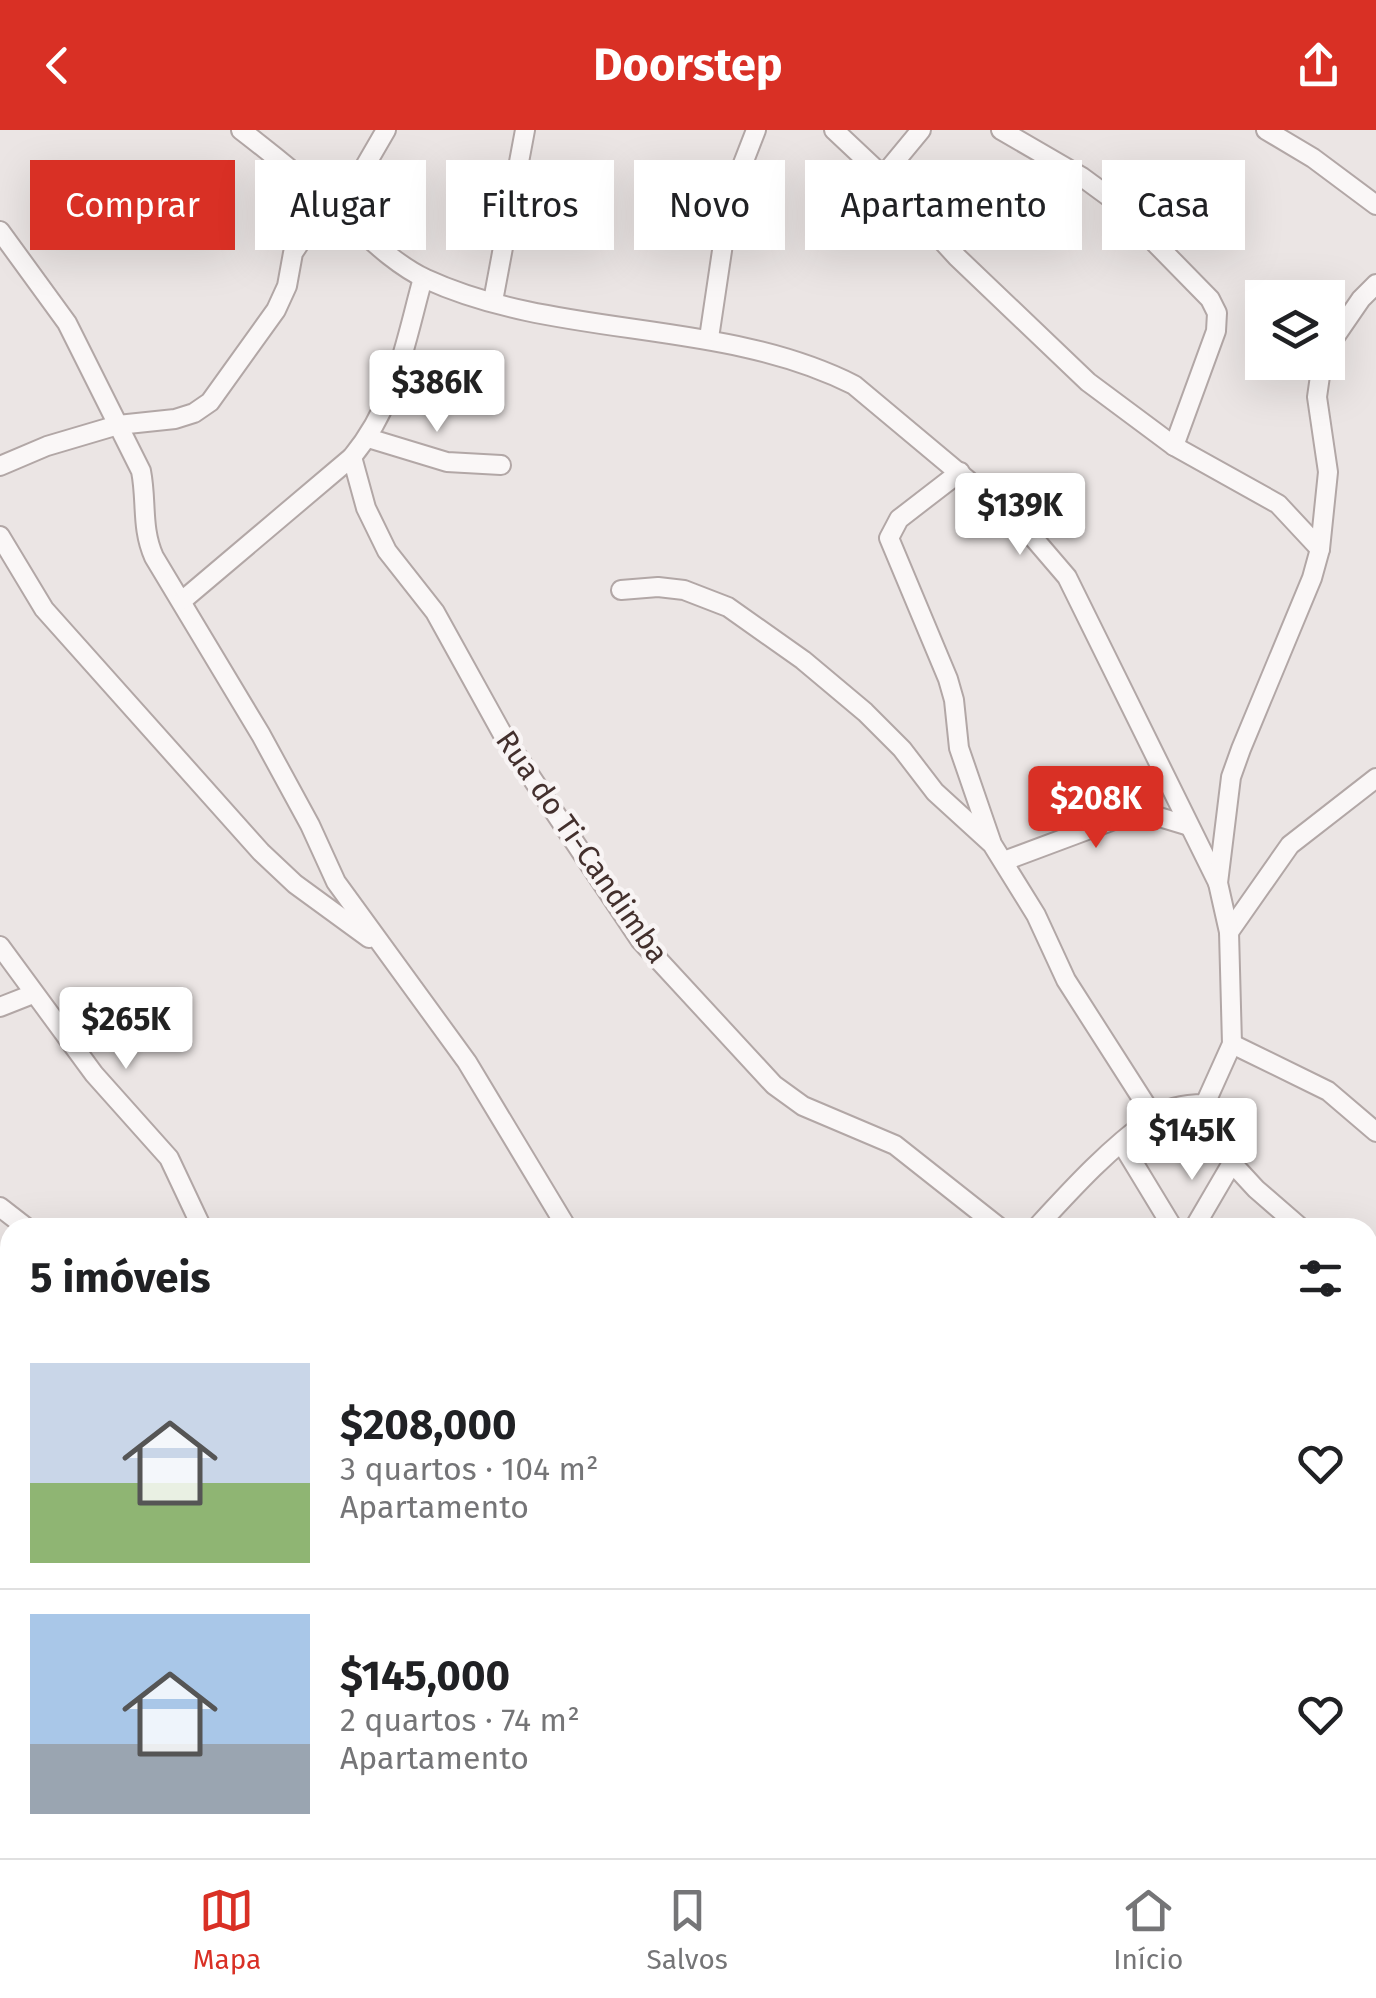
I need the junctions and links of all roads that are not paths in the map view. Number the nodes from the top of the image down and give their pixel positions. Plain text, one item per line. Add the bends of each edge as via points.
1 (242, 130) edge
2 (386, 130) edge
3 (525, 130) edge
4 (756, 130) edge
5 (834, 130) edge
6 (921, 130) edge
7 (1001, 130) edge
8 (1266, 130) edge
9 (278, 160) edge
10 (368, 160) edge
11 (866, 160) edge
12 (896, 160) edge
13 (1376, 205) edge
14 (0, 231) edge
15 (295, 250) edge
16 (385, 250) edge
17 (951, 250) edge
18 (422, 278) junction
19 (1376, 284) edge
20 (493, 301) junction
21 (1345, 321) edge
22 (709, 338) junction
23 (1319, 380) edge
24 (118, 425) junction
25 (368, 438) junction
26 (1174, 446) junction
27 (352, 457) junction
28 (501, 465) dead end
29 (0, 466) edge
30 (960, 472) junction
31 (0, 536) edge
32 (1320, 548) junction
33 (621, 590) dead end
34 (183, 600) junction
35 (1376, 778) edge
36 (1188, 826) junction
37 (992, 844) junction
38 (1004, 860) junction
39 (1218, 883) junction
40 (1228, 932) junction
41 (0, 946) edge
42 (381, 947) junction
43 (33, 994) junction
44 (0, 1007) edge
45 (1232, 1044) junction
46 (1205, 1104) junction
47 (1153, 1116) junction
48 (1376, 1132) edge
49 (1122, 1144) junction
50 (1232, 1163) junction
51 (197, 1218) edge
52 (561, 1218) edge
53 (987, 1218) edge
54 (1046, 1218) edge
55 (1166, 1218) edge
56 (1200, 1218) edge
57 (1289, 1218) edge

1 - 9 street
2 - 10 street
3 - 20 street
4 - 22 street via 730,197
5 - 11 street
6 - 12 street
7 - 26 street via 1112,200 1210,299 1216,332
8 - 13 street
14 - 24 street via 67,323
15 - 24 street via 276,310 210,402 175,418
16 - 18 street
17 - 26 street via 1075,369
18 - 20 street
18 - 25 street via 385,408
19 - 21 street
20 - 22 street via 594,324
22 - 30 street via 822,369 854,386
23 - 32 street via 1328,472
24 - 29 street
24 - 34 street via 141,471 145,536
25 - 27 street
25 - 28 street via 447,462
26 - 32 street via 1278,504
27 - 34 street
27 - 53 street, Rua do Ti-Candimba via 387,551 434,612 503,734 640,940 774,1085 803,1106 895,1145
30 - 36 street via 1025,528 1067,577
30 - 37 street via 899,519 889,538 948,679 960,748
31 - 42 street via 44,609 261,852
32 - 39 street via 1232,777
33 - 37 street via 684,590 762,630 865,712 935,792
34 - 42 street via 336,882
35 - 40 street via 1290,844
36 - 38 street via 1130,814
36 - 39 street
37 - 38 street
38 - 47 street via 1066,980
39 - 40 street
40 - 45 street
41 - 43 street
42 - 52 street via 467,1062
43 - 44 street
43 - 51 street via 169,1158
45 - 46 street
45 - 48 street via 1328,1091
46 - 47 street
46 - 50 street
47 - 49 street
49 - 54 street
49 - 55 street
50 - 56 street
50 - 57 street

